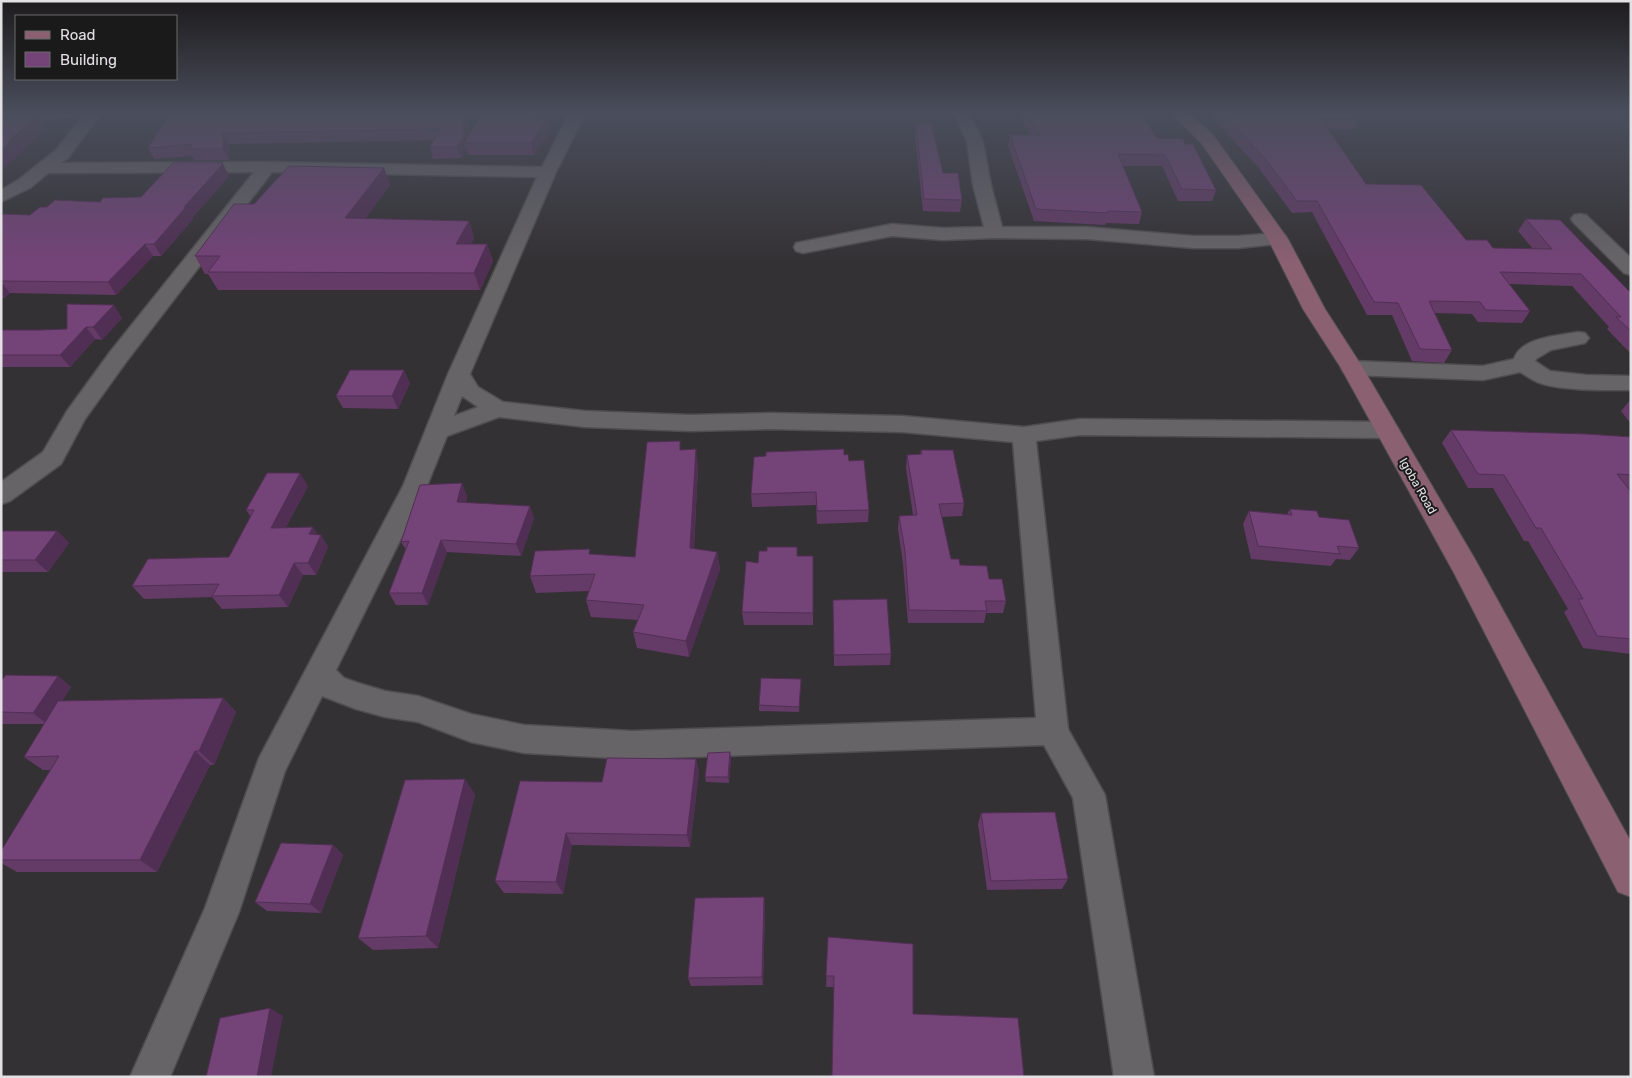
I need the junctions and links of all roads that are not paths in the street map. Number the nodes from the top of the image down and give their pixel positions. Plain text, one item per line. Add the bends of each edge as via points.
1 (52, 162) edge
2 (553, 162) edge
3 (978, 162) edge
4 (1224, 162) edge
5 (267, 167) junction
6 (45, 168) junction
7 (548, 172) junction
8 (1, 198) edge
9 (1580, 219) dead end
10 (994, 232) junction
11 (1278, 239) junction
12 (803, 247) dead end
13 (1631, 270) edge
14 (1578, 338) dead end
15 (1523, 364) junction
16 (1352, 368) junction
17 (459, 374) junction
18 (1631, 383) edge
19 (497, 409) junction
20 (438, 430) junction
21 (1386, 430) junction
22 (1024, 435) junction
23 (1, 495) edge
24 (318, 672) junction
25 (1053, 731) junction
26 (1631, 879) edge
27 (150, 1077) edge
28 (1134, 1077) edge

1 - 6 street
2 - 7 street
3 - 10 street
4 - 11 street, Igoba Road
5 - 6 street
5 - 7 street
5 - 23 street via 118,357 76,416 52,458
6 - 8 street
7 - 17 street
9 - 13 street
10 - 11 street via 1087,233 1193,242
10 - 12 street via 943,234 892,230
11 - 16 street, Igoba Road via 1314,310
14 - 15 street via 1544,345 1526,355
15 - 16 street via 1483,373
15 - 18 street via 1545,377
16 - 21 street, Igoba Road
17 - 19 street via 470,392
17 - 20 street
19 - 20 street
19 - 22 street via 585,419 902,424
20 - 24 street via 415,486
21 - 22 street via 1080,427
21 - 26 street, Igoba Road via 1466,569
22 - 25 street
24 - 25 street via 333,687 356,696 418,709 471,728 524,738 632,745
24 - 27 street via 270,768 221,912
25 - 28 street via 1089,795

